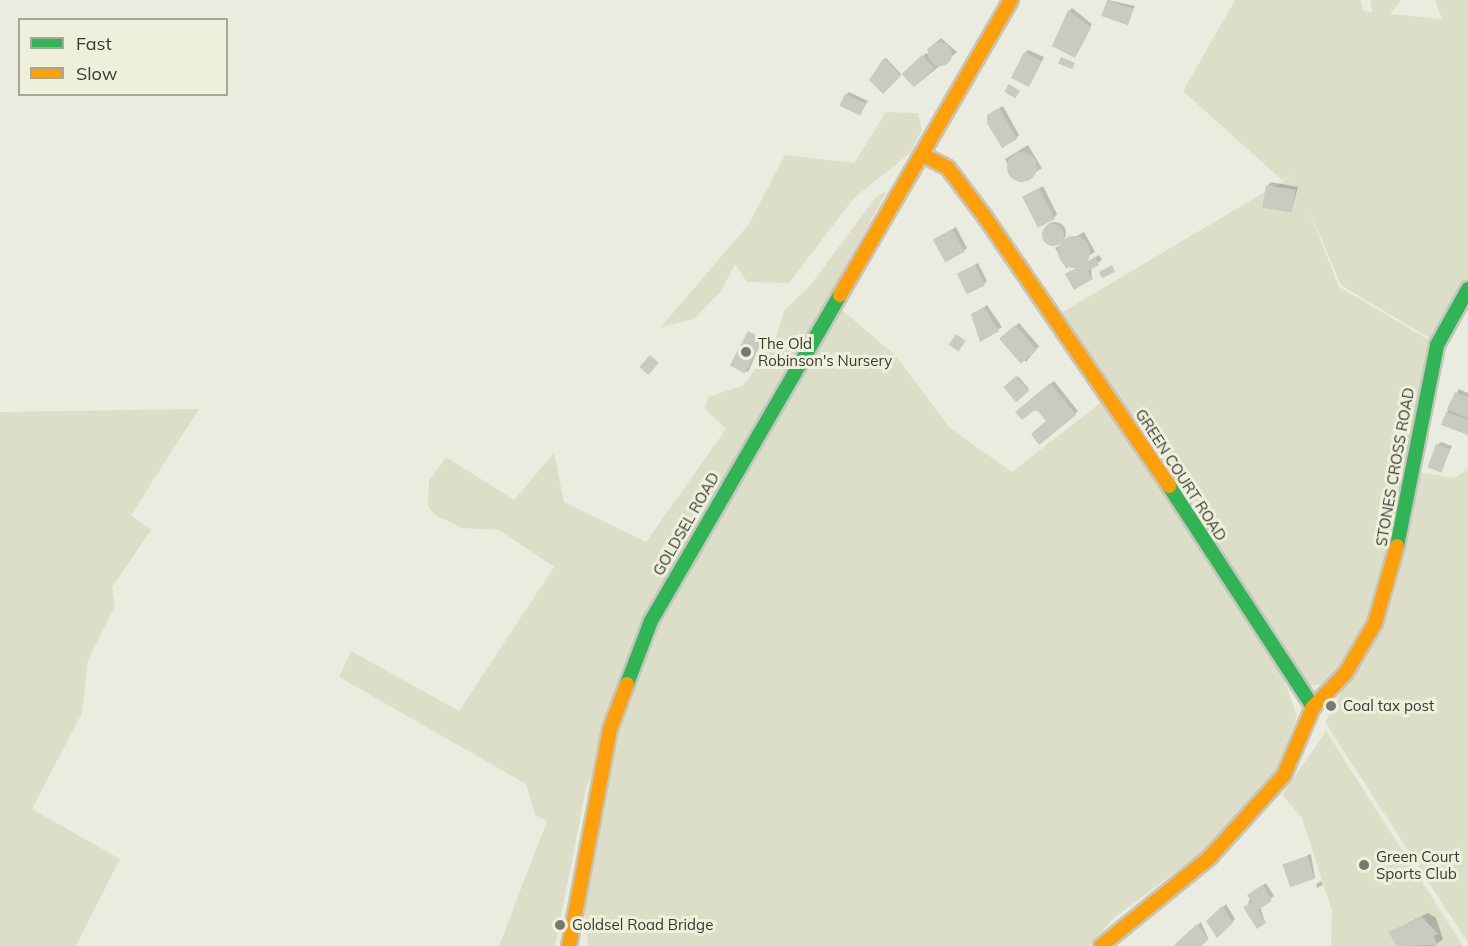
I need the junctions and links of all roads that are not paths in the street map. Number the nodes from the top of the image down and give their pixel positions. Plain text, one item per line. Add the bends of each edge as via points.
1 (1011, 0) edge
2 (923, 154) junction
3 (1468, 289) edge
4 (1312, 707) junction
5 (569, 946) edge
6 (1101, 946) edge

1 - 2 street
2 - 4 street, GREEN COURT ROAD via 948,168 985,218 1113,400
2 - 5 street, GOLDSEL ROAD via 681,562 651,621 610,729
3 - 4 street, STONES CROSS ROAD via 1434,354 1406,515 1385,601 1345,674
4 - 6 street via 1293,758 1257,809 1210,857

